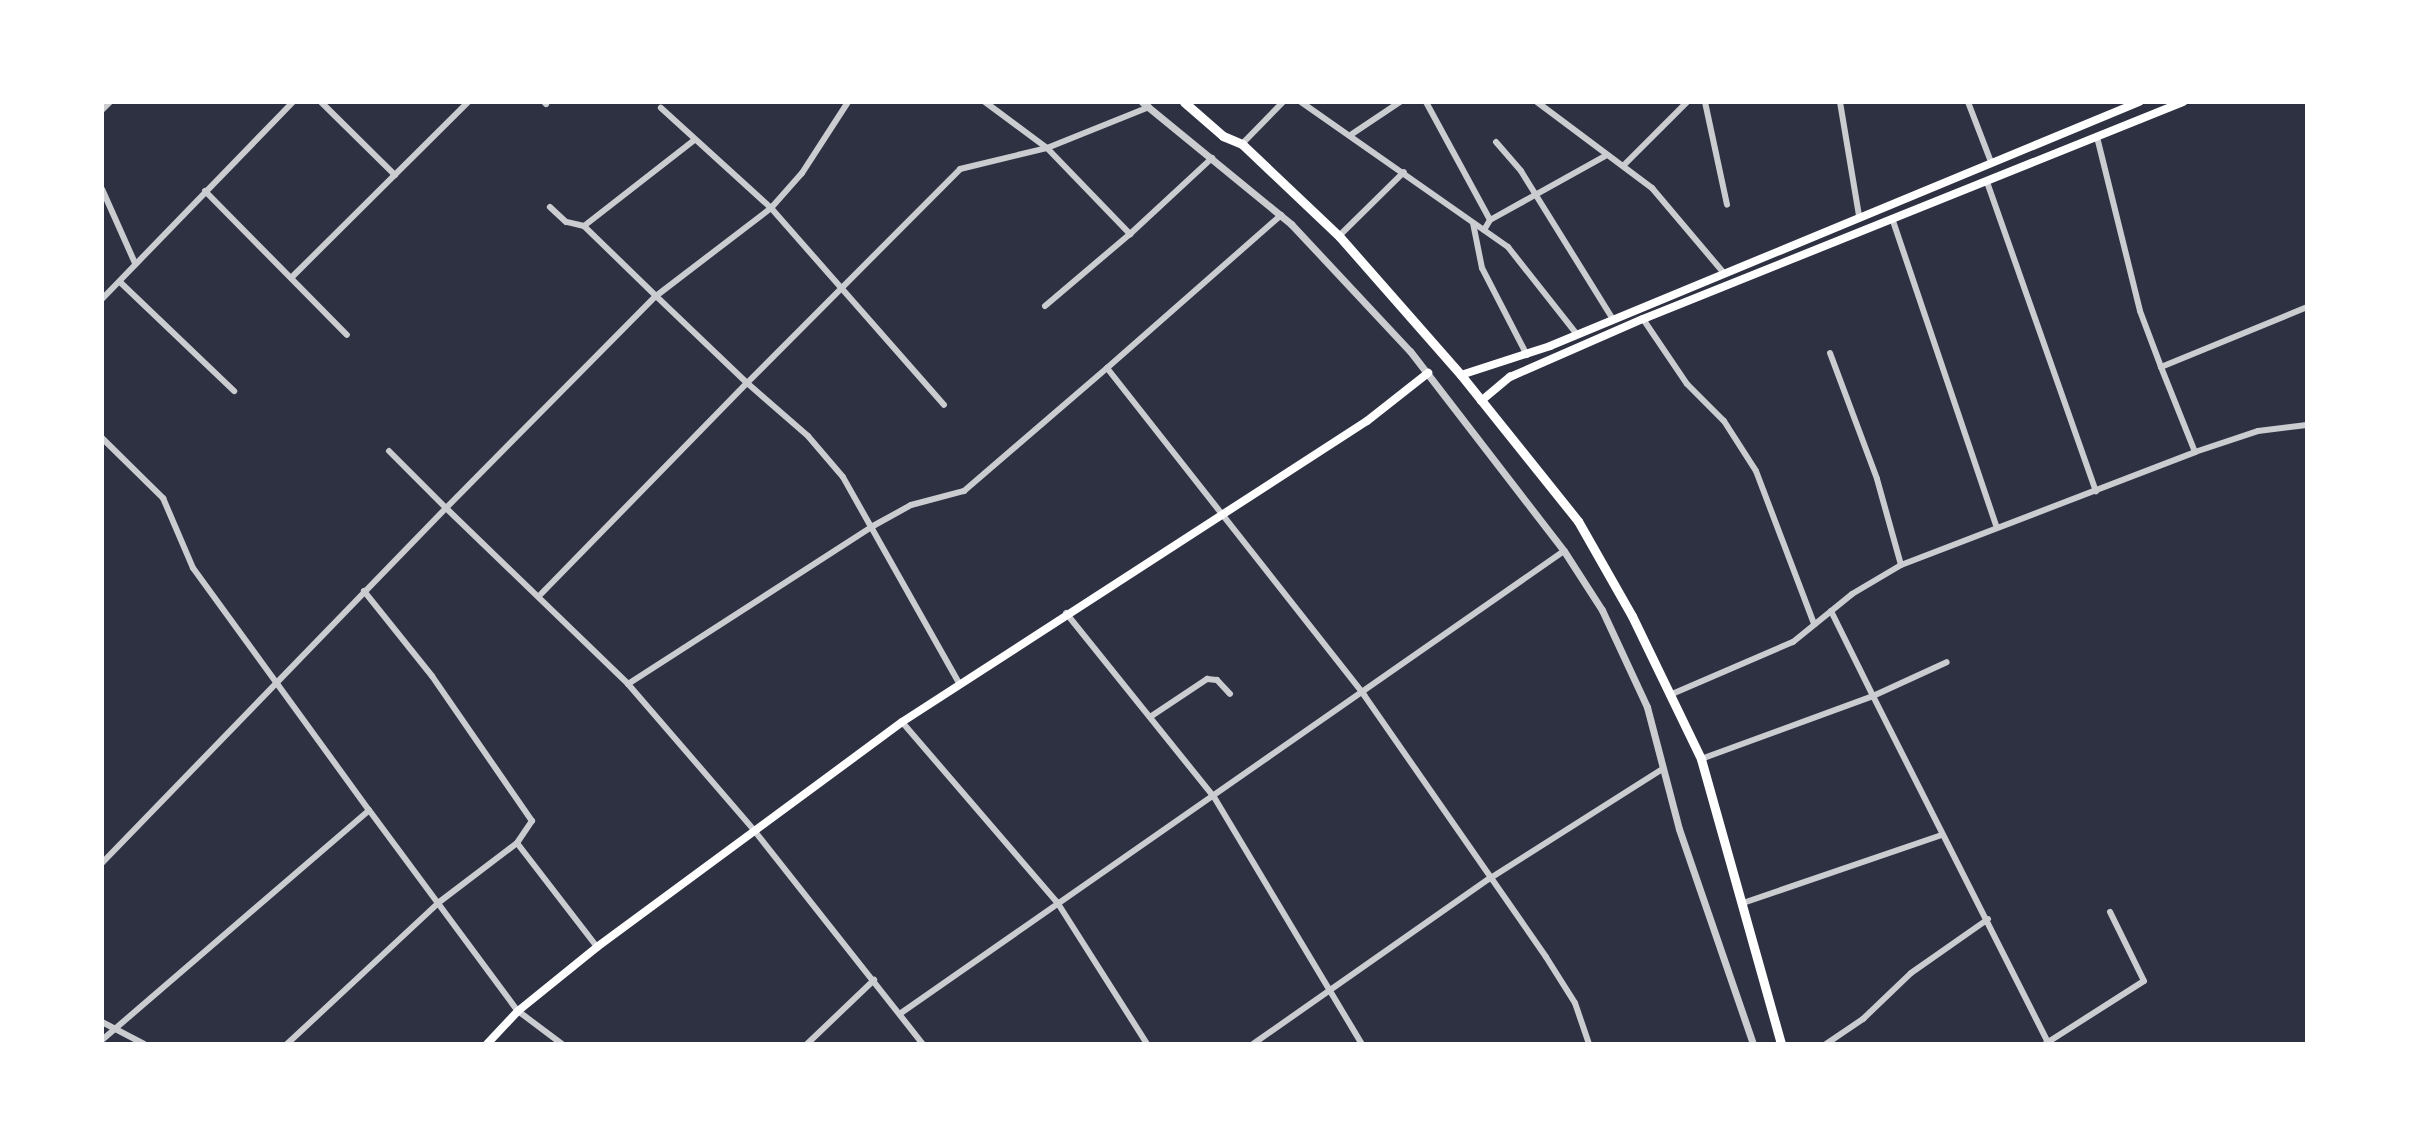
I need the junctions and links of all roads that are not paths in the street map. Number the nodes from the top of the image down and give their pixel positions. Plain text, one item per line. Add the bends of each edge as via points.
1 (110, 102) edge
2 (293, 102) edge
3 (321, 102) edge
4 (468, 102) edge
5 (848, 102) edge
6 (985, 102) edge
7 (1184, 102) edge
8 (1283, 102) edge
9 (1301, 102) edge
10 (1400, 102) edge
11 (1426, 102) edge
12 (1537, 102) edge
13 (1687, 102) edge
14 (1705, 102) edge
15 (1840, 102) edge
16 (1968, 102) edge
17 (2139, 102) edge
18 (2183, 102) edge
19 (1146, 105) edge
20 (661, 108) dead end
21 (102, 110) edge
22 (1352, 134) junction
23 (2097, 137) junction
24 (693, 141) junction
25 (1496, 142) dead end
26 (1242, 144) junction
27 (1047, 148) junction
28 (1605, 156) junction
29 (1213, 157) junction
30 (1991, 162) junction
31 (1624, 165) junction
32 (1404, 172) junction
33 (395, 175) junction
34 (1987, 182) junction
35 (102, 189) edge
36 (205, 191) junction
37 (1535, 197) junction
38 (1727, 205) dead end
39 (550, 207) dead end
40 (771, 208) junction
41 (1281, 215) junction
42 (1859, 216) junction
43 (1892, 216) junction
44 (1490, 220) junction
45 (1473, 223) junction
46 (584, 226) junction
47 (1484, 230) junction
48 (1130, 234) junction
49 (1339, 236) junction
50 (135, 263) junction
51 (1723, 272) junction
52 (293, 276) junction
53 (120, 282) junction
54 (842, 285) junction
55 (656, 296) junction
56 (102, 299) edge
57 (1045, 306) dead end
58 (2307, 307) edge
59 (1612, 318) junction
60 (1643, 319) junction
61 (1576, 333) junction
62 (347, 335) dead end
63 (1830, 353) dead end
64 (1527, 355) junction
65 (1504, 363) junction
66 (2161, 367) junction
67 (1107, 368) junction
68 (1428, 373) junction
69 (1461, 375) junction
70 (1510, 377) junction
71 (747, 383) junction
72 (234, 391) dead end
73 (1481, 401) junction
74 (944, 405) dead end
75 (2307, 425) edge
76 (102, 437) edge
77 (389, 451) dead end
78 (2195, 452) junction
79 (2096, 491) junction
80 (446, 508) junction
81 (1221, 513) junction
82 (1996, 525) junction
83 (873, 526) junction
84 (1564, 551) junction
85 (1901, 565) junction
86 (364, 591) junction
87 (541, 594) junction
88 (1831, 611) junction
89 (1066, 613) junction
90 (1814, 624) junction
91 (1947, 662) dead end
92 (959, 683) junction
93 (276, 684) junction
94 (628, 684) junction
95 (1230, 694) dead end
96 (1672, 694) junction
97 (1364, 695) junction
98 (1873, 696) junction
99 (1150, 717) junction
100 (902, 722) junction
101 (1701, 759) junction
102 (1661, 770) junction
103 (1214, 797) junction
104 (369, 810) junction
105 (753, 829) junction
106 (1942, 835) junction
107 (517, 843) junction
108 (102, 863) edge
109 (1489, 879) junction
110 (1057, 902) junction
111 (438, 903) junction
112 (1743, 903) junction
113 (2110, 912) dead end
114 (1988, 919) junction
115 (597, 947) junction
116 (874, 980) junction
117 (1332, 990) junction
118 (518, 1011) junction
119 (901, 1013) junction
120 (102, 1022) edge
121 (113, 1028) junction
122 (102, 1040) edge
123 (2047, 1043) edge
124 (144, 1044) edge
125 (287, 1044) edge
126 (487, 1044) edge
127 (562, 1044) edge
128 (807, 1044) edge
129 (923, 1044) edge
130 (1147, 1044) edge
131 (1253, 1044) edge
132 (1362, 1044) edge
133 (1589, 1044) edge
134 (1753, 1044) edge
135 (1781, 1044) edge
136 (1826, 1044) edge

1 - 21 street
2 - 36 street
3 - 33 street
4 - 33 street
5 - 40 street via 802,173
6 - 27 street
7 - 26 main road via 1223,136
8 - 26 street
9 - 22 street
10 - 22 street
11 - 44 street
12 - 28 street
13 - 31 street
14 - 38 street
15 - 42 street
16 - 30 street
17 - 30 main road
18 - 23 main road
19 - 27 street
19 - 29 street
20 - 24 street
22 - 32 street
23 - 34 main road
23 - 66 street via 2140,311
24 - 40 street
24 - 46 street
25 - 37 street
26 - 49 main road
27 - 48 street
27 - 54 street via 960,169
28 - 31 street
28 - 37 street
29 - 41 street
29 - 48 street
30 - 42 main road
31 - 51 street via 1652,188
32 - 45 street
32 - 49 street
33 - 52 street
34 - 43 main road
34 - 79 street
35 - 50 street
36 - 50 street
36 - 52 street
37 - 44 street
37 - 59 street
39 - 46 street via 566,222
40 - 54 street
40 - 55 street
41 - 67 street
41 - 68 street
42 - 51 main road
43 - 60 main road
43 - 82 street
44 - 47 street
45 - 47 street
45 - 64 street via 1482,268
46 - 55 street
47 - 61 street via 1529,268
48 - 57 street
49 - 69 main road
50 - 53 street
51 - 59 main road
52 - 62 street
53 - 56 street
53 - 72 street
54 - 71 street
54 - 74 street
55 - 71 street
55 - 80 street
58 - 66 street
59 - 61 main road
60 - 70 main road
60 - 90 street via 1687,384 1724,421 1756,471
61 - 64 main road
63 - 85 street
64 - 65 main road
65 - 69 main road
65 - 70 main road
66 - 78 street
67 - 81 street
67 - 83 street via 964,491 911,505
68 - 81 main road via 1367,421
68 - 84 street
69 - 73 main road
70 - 73 main road
71 - 83 street via 828,458
71 - 87 street
73 - 96 main road via 1578,521
75 - 78 street via 2258,431
76 - 93 street via 163,498 184,551
77 - 80 street
78 - 79 street
79 - 82 street
80 - 86 street
80 - 87 street
81 - 89 main road
81 - 97 street
82 - 85 street
83 - 92 street
83 - 94 street
84 - 97 street
84 - 102 street via 1633,670
85 - 88 street
86 - 93 street
86 - 107 street via 528,811 532,821
87 - 94 street
88 - 90 street
88 - 98 street
89 - 92 main road
89 - 99 street
90 - 96 street via 1793,642
91 - 98 street
92 - 100 main road
93 - 104 street
93 - 108 street
94 - 105 street
95 - 99 street via 1217,680 1207,679
96 - 101 main road
97 - 103 street
97 - 109 street
98 - 101 street
98 - 106 street
99 - 103 street
100 - 105 main road
100 - 110 street
101 - 112 main road
102 - 109 street
102 - 134 street
103 - 110 street
103 - 117 street
104 - 111 street
104 - 121 street
105 - 115 main road
105 - 116 street
106 - 112 street
106 - 114 street
107 - 111 street
107 - 115 street
109 - 117 street
109 - 133 street via 1575,1003
110 - 119 street
110 - 130 street
111 - 118 street
111 - 125 street
112 - 135 main road
113 - 123 street via 2144,981
114 - 123 street
114 - 136 street via 1911,973 1863,1019
115 - 118 main road
116 - 119 street
116 - 128 street
117 - 131 street
117 - 132 street
118 - 126 main road
118 - 127 street
119 - 129 street
120 - 121 street
121 - 122 street
121 - 124 street

